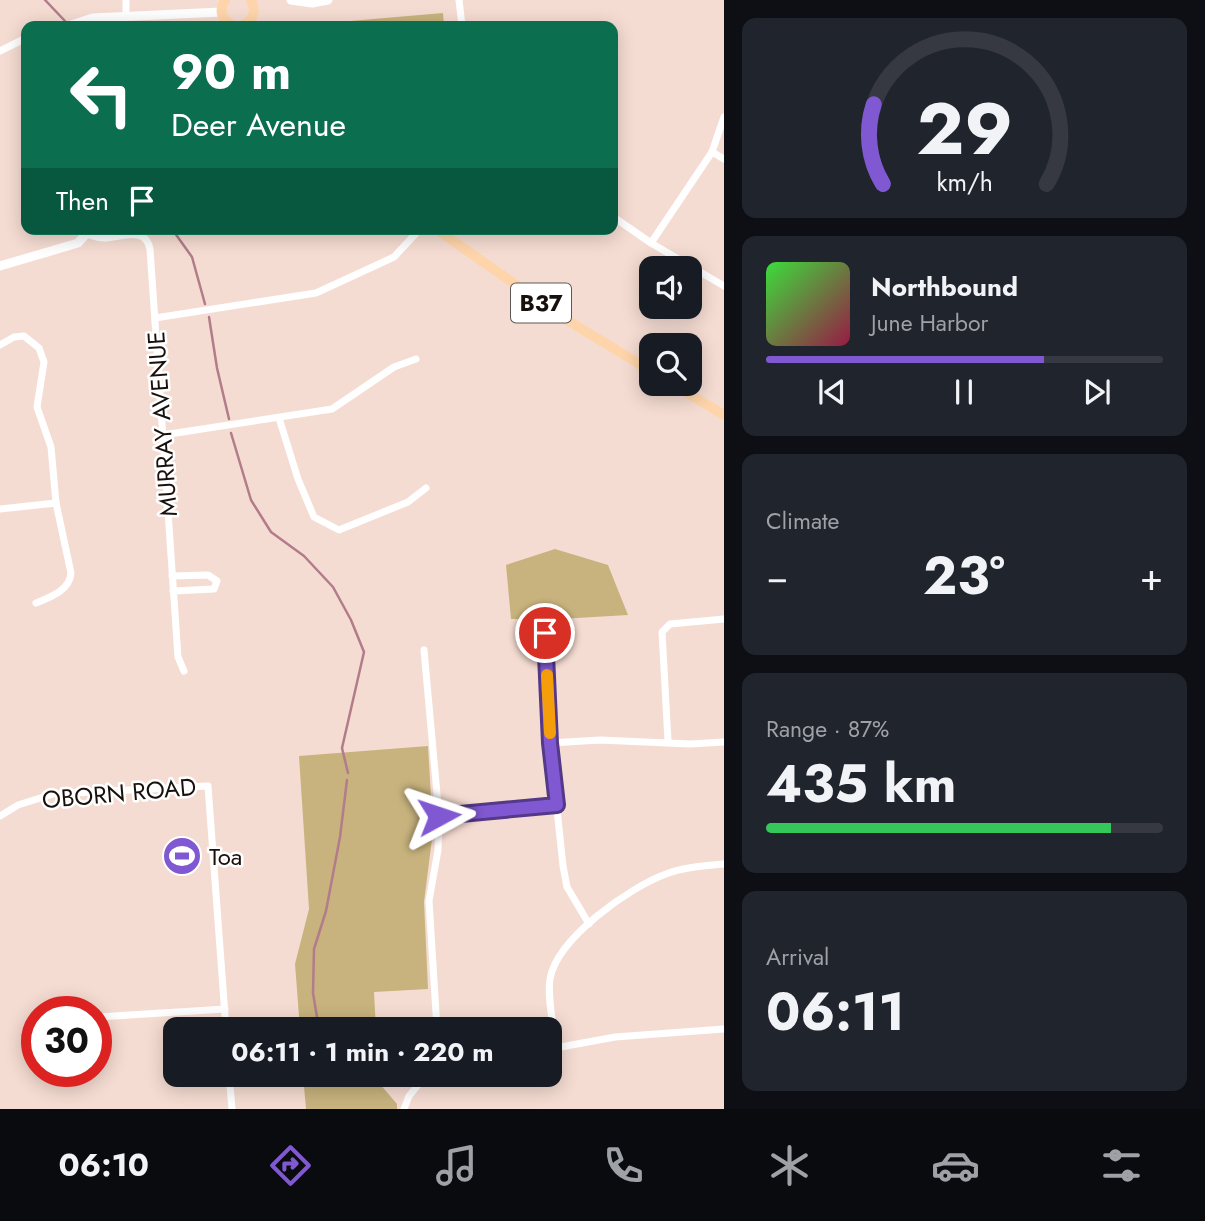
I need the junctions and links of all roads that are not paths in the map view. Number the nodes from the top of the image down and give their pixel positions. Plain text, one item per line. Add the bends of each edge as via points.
1 (126, 0) edge
2 (225, 0) edge
3 (255, 0) edge
4 (291, 0) edge
5 (328, 0) edge
6 (459, 0) edge
7 (221, 12) junction
8 (126, 17) junction
9 (83, 21) edge
10 (225, 21) edge
11 (248, 21) edge
12 (461, 21) edge
13 (21, 40) edge
14 (0, 51) edge
15 (724, 117) edge
16 (712, 152) junction
17 (724, 159) edge
18 (618, 220) edge
19 (84, 235) edge
20 (94, 235) edge
21 (122, 235) edge
22 (140, 235) edge
23 (414, 235) edge
24 (445, 235) edge
25 (651, 243) junction
26 (0, 266) edge
27 (724, 286) edge
28 (155, 318) junction
29 (0, 345) edge
30 (416, 359) dead end
31 (639, 364) edge
32 (693, 396) edge
33 (724, 415) edge
34 (279, 418) junction
35 (163, 435) junction
36 (426, 488) dead end
37 (56, 502) junction
38 (0, 509) edge
39 (172, 576) junction
40 (173, 591) junction
41 (36, 603) dead end
42 (724, 619) edge
43 (545, 633) dead end
44 (425, 650) dead end
45 (184, 671) dead end
46 (668, 741) junction
47 (724, 742) edge
48 (550, 743) junction
49 (557, 805) junction
50 (0, 816) edge
51 (439, 816) junction
52 (724, 864) edge
53 (589, 923) junction
54 (225, 1009) junction
55 (112, 1016) edge
56 (225, 1017) edge
57 (436, 1017) edge
58 (552, 1017) edge
59 (724, 1029) edge
60 (562, 1047) edge
61 (230, 1087) edge
62 (416, 1087) edge
63 (232, 1109) edge
64 (404, 1109) edge

1 - 8 street
2 - 7 main road
3 - 11 main road
4 - 5 street
6 - 12 street
7 - 8 street
7 - 10 main road
8 - 9 street
13 - 14 street
15 - 16 street
16 - 17 street
16 - 25 street
18 - 25 street
19 - 26 street via 78,243
20 - 21 street, MURRAY AVENUE
22 - 28 street, MURRAY AVENUE via 149,241
23 - 28 street via 394,257 316,293
24 - 31 main road, B37 via 562,317
25 - 27 street
28 - 35 street, MURRAY AVENUE
29 - 37 street via 24,336 43,356 37,407 51,447
30 - 34 street via 394,367 332,409
32 - 33 main road
34 - 35 street
34 - 36 street via 314,517 340,530 408,502
35 - 39 street, MURRAY AVENUE
37 - 38 street
37 - 41 street via 71,580
39 - 40 street, MURRAY AVENUE
39 - 40 street via 208,575 217,581 215,589
40 - 45 street, MURRAY AVENUE via 178,657
42 - 46 street via 664,627
43 - 48 street
44 - 51 street
46 - 47 street
46 - 48 street
48 - 49 street
49 - 51 street
49 - 53 street via 566,887
50 - 54 street, OBORN ROAD via 52,794 208,786
51 - 57 street via 429,901
52 - 53 street via 684,868 654,878
53 - 58 street via 561,954 550,979
54 - 55 street
54 - 56 street, OBORN ROAD
59 - 60 street via 615,1037
61 - 63 street
62 - 64 street

